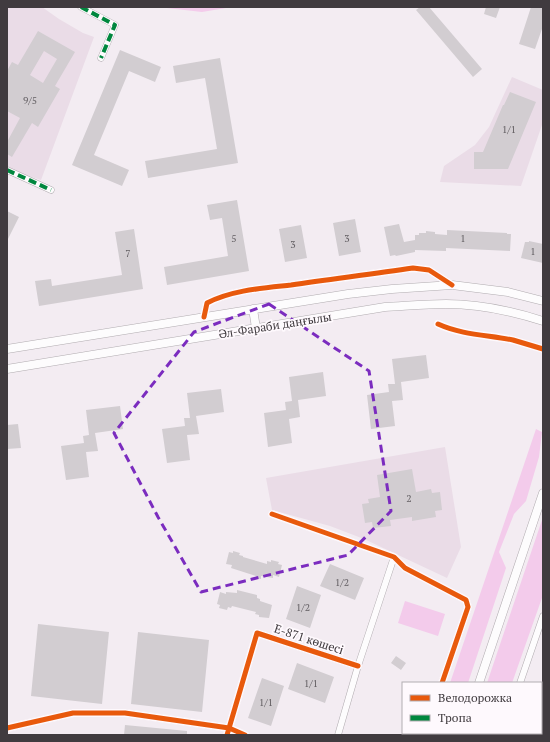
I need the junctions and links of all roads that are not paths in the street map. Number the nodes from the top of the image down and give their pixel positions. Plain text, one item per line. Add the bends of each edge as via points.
1 (81, 7) edge
2 (101, 58) dead end
3 (7, 170) edge
4 (51, 190) dead end
5 (269, 280) dead end
6 (452, 285) junction
7 (270, 287) junction
8 (541, 299) edge
9 (253, 309) junction
10 (204, 317) junction
11 (539, 320) edge
12 (543, 326) edge
13 (256, 328) junction
14 (7, 349) edge
15 (7, 369) edge
16 (543, 493) edge
17 (272, 514) dead end
18 (394, 557) junction
19 (543, 616) edge
20 (541, 630) edge
21 (358, 666) junction
22 (442, 682) edge
23 (479, 682) edge
24 (520, 682) edge
25 (7, 728) edge
26 (229, 728) junction
27 (227, 735) edge
28 (245, 735) edge
29 (338, 735) edge

1 - 2 street via 115,25
3 - 4 street
5 - 7 street
6 - 7 street via 429,270 413,268
6 - 8 main road, Әл-Фараби даңғылы
6 - 9 main road, Әл-Фараби даңғылы via 348,294
7 - 10 street via 217,298 207,303
9 - 10 main road, Әл-Фараби даңғылы
9 - 13 main road
10 - 14 main road, Әл-Фараби даңғылы
11 - 12 main road
11 - 13 main road, Әл-Фараби даңғылы via 487,307 447,304 385,307
13 - 15 main road, Әл-Фараби даңғылы
16 - 23 main road
17 - 18 street
18 - 21 street
18 - 22 street via 405,568 466,600 468,607
19 - 20 street
20 - 24 street
21 - 26 street, Е-871 көшесі via 257,633
21 - 29 street
25 - 26 street via 73,713 125,713
26 - 27 street, Е-871 көшесі
26 - 28 street

